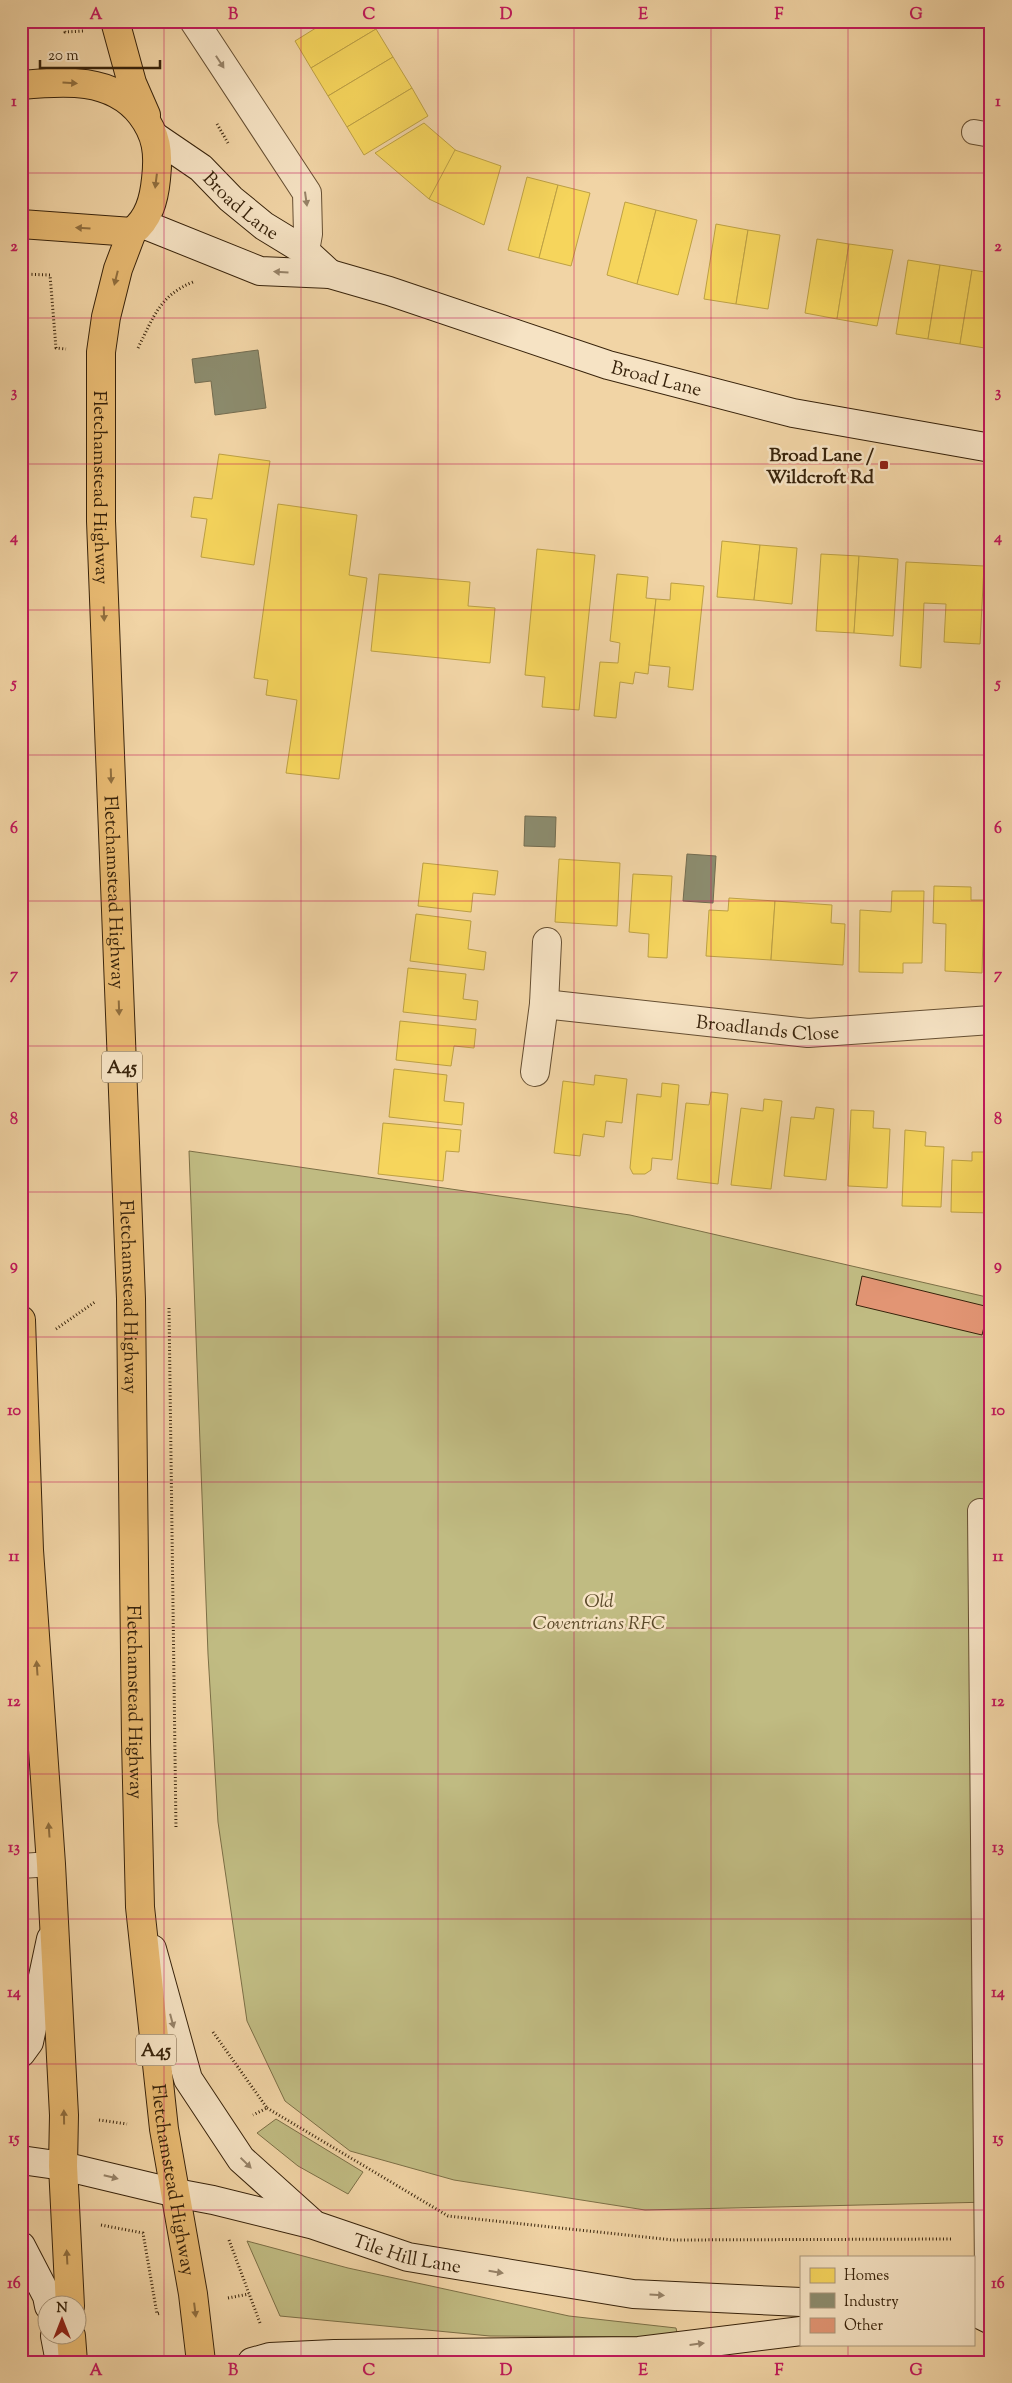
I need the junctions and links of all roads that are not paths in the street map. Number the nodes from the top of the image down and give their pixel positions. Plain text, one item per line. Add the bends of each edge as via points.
1 (194, 21) edge
2 (103, 26) edge
3 (21, 85) edge
4 (153, 133) junction
5 (21, 224) edge
6 (138, 228) junction
7 (304, 251) junction
8 (330, 274) junction
9 (991, 448) edge
10 (547, 942) dead end
11 (544, 1004) junction
12 (991, 1020) edge
13 (535, 1072) dead end
14 (21, 1320) edge
15 (980, 1511) dead end
16 (51, 1864) junction
17 (21, 1866) edge
18 (140, 1907) junction
19 (53, 1931) junction
20 (21, 2053) edge
21 (21, 2160) edge
22 (63, 2166) junction
23 (176, 2193) junction
24 (314, 2225) junction
25 (21, 2246) edge
26 (989, 2274) edge
27 (47, 2296) edge
28 (70, 2296) edge
29 (974, 2298) edge
30 (800, 2302) edge
31 (974, 2312) edge
32 (991, 2320) edge
33 (800, 2331) edge
34 (57, 2346) edge
35 (72, 2346) edge
36 (60, 2362) edge
37 (73, 2362) edge
38 (201, 2362) edge
39 (252, 2362) edge

1 -> 7 street via 307,193 308,234
2 - 4 highway
3 -> 4 highway via 65,82 107,89 131,101
4 -> 6 highway, Fletchamstead Highway via 158,162 154,193
4 - 7 street, Broad Lane via 201,168 264,226
6 -> 5 highway
8 -> 6 street, Broad Lane via 260,270
6 -> 18 highway, Fletchamstead Highway / A45 via 118,268 101,352 101,521 131,1299
7 - 8 street, Broad Lane
8 - 9 street, Broad Lane via 608,365 793,413
10 - 11 street
11 - 12 street, Broadlands Close via 808,1033
11 - 13 street
16 -> 14 highway via 28,1550
15 - 26 lane via 986,2239
16 - 17 lane
16 - 19 highway
18 - 23 highway, Fletchamstead Highway / A45 via 164,2129
18 -> 24 street via 188,2079 241,2159
19 - 20 street via 28,2042
22 -> 19 highway via 64,2114
21 - 22 street, Tile Hill Lane
22 -> 23 street, Tile Hill Lane
28 -> 22 highway
23 - 24 street, Tile Hill Lane
23 -> 38 highway, Fletchamstead Highway / A45
24 -> 30 street, Tile Hill Lane via 408,2257 633,2294
25 - 27 street
26 - 29 street
31 - 32 street
39 -> 33 street via 270,2357 334,2354 639,2351
34 - 36 street
35 - 37 highway

